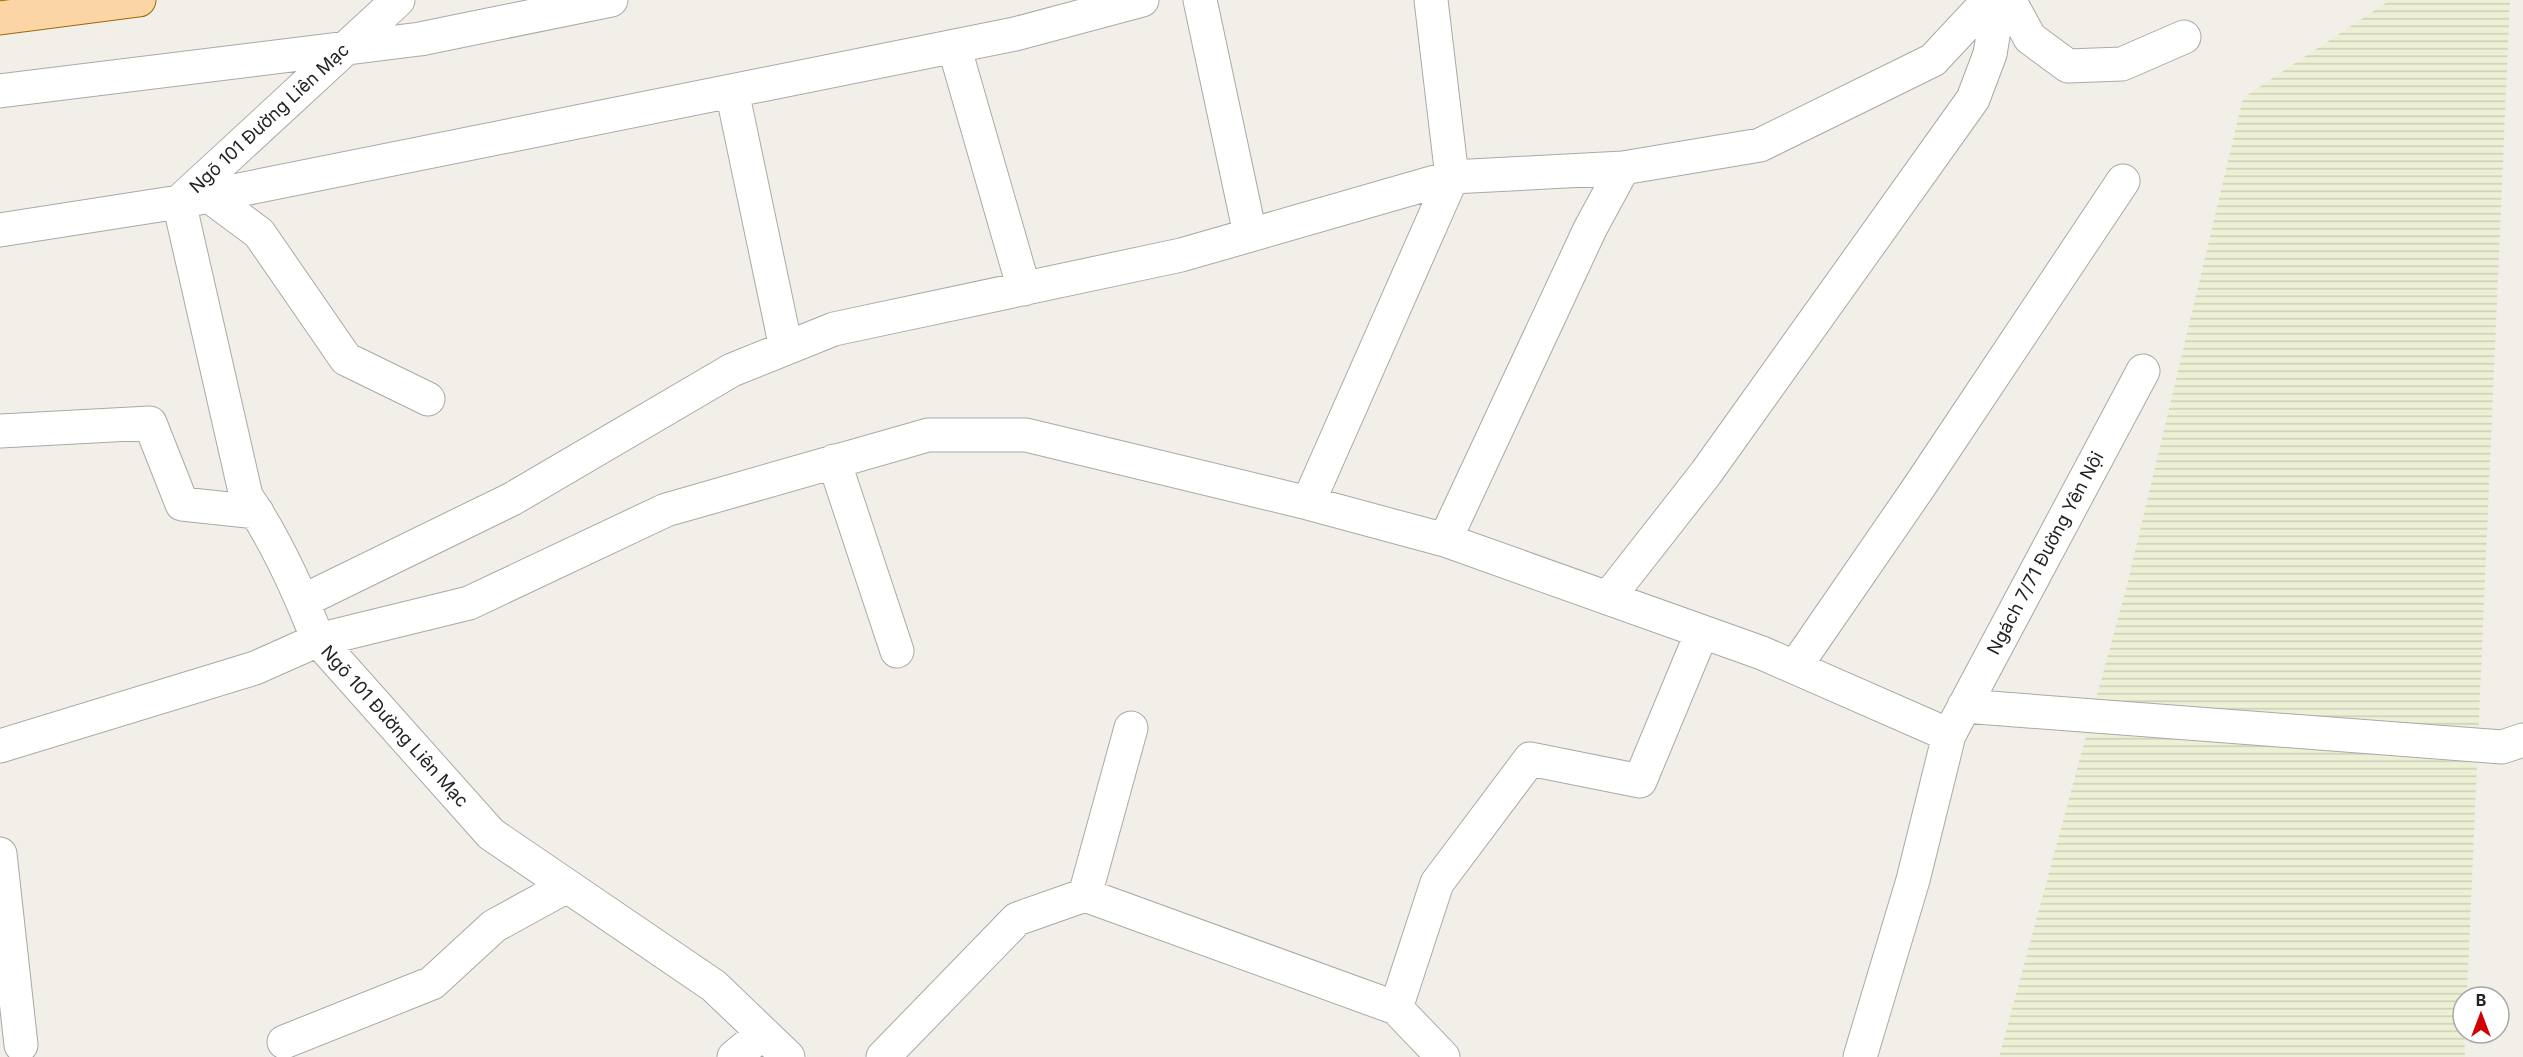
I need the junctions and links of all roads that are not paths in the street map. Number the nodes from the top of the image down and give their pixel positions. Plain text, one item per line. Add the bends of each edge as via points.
1 (139, 0) edge
2 (399, 0) edge
3 (611, 0) edge
4 (1142, 0) edge
5 (1200, 0) edge
6 (1431, 0) edge
7 (1989, 0) edge
8 (1999, 0) edge
9 (2009, 0) edge
10 (0, 18) edge
11 (2184, 37) dead end
12 (954, 46) junction
13 (344, 48) junction
14 (0, 91) edge
15 (732, 91) junction
16 (1623, 168) junction
17 (1452, 177) junction
18 (2123, 181) dead end
19 (194, 199) junction
20 (0, 230) edge
21 (1250, 234) junction
22 (1024, 289) junction
23 (786, 348) junction
24 (2143, 371) dead end
25 (428, 399) dead end
26 (0, 431) edge
27 (834, 461) junction
28 (1308, 503) junction
29 (257, 512) junction
30 (1445, 540) junction
31 (1608, 598) junction
32 (303, 601) junction
33 (1702, 632) junction
34 (318, 640) junction
35 (897, 651) dead end
36 (1795, 667) junction
37 (1964, 706) junction
38 (1131, 728) dead end
39 (1949, 735) junction
40 (2523, 740) edge
41 (0, 746) edge
42 (0, 855) edge
43 (567, 886) junction
44 (1085, 895) junction
45 (1396, 1008) junction
46 (763, 1033) junction
47 (284, 1042) dead end
48 (21, 1045) dead end
49 (734, 1057) edge
50 (788, 1057) edge
51 (883, 1057) edge
52 (1443, 1057) edge
53 (1860, 1057) edge

1 - 10 main road
2 - 13 street, Ngõ 101 Đường Liên Mạc
3 - 13 street via 420,39
4 - 12 street
5 - 21 street
6 - 17 street
7 - 16 street via 1933,60 1760,145
8 - 31 street via 1990,54 1973,99 1706,473
9 - 11 street via 2030,38 2068,66 2122,64
12 - 15 street
12 - 22 street
13 - 14 street
13 - 19 street, Ngõ 101 Đường Liên Mạc
15 - 19 street
15 - 23 street
16 - 17 street
16 - 30 street via 1590,229
17 - 21 street
17 - 28 street
18 - 36 street
19 - 20 street
19 - 25 street via 259,233 346,358
19 - 29 street, Ngõ 101 Đường Liên Mạc via 246,496
21 - 22 street via 1181,255
22 - 23 street via 834,329
23 - 32 street via 732,370 513,500
24 - 37 street, Ngách 7/71 Đường Yên Nội
26 - 29 street via 150,423 182,504
27 - 28 street via 928,435 1026,435
27 - 34 street via 666,510 469,603
27 - 35 street
28 - 30 street
29 - 32 street, Ngõ 101 Đường Liên Mạc
30 - 31 street
31 - 33 street
32 - 34 street, Ngõ 101 Đường Liên Mạc
33 - 36 street
33 - 45 street via 1640,781 1530,759 1437,883
34 - 41 street via 255,668
34 - 43 street, Ngõ 101 Đường Liên Mạc via 491,834
36 - 39 street
37 - 39 street, Ngách 7/71 Đường Yên Nội
37 - 40 street via 2502,747
38 - 44 street
39 - 53 street, Ngách 7/71 Đường Yên Nội via 1913,880
42 - 48 street
43 - 46 street, Ngõ 101 Đường Liên Mạc via 714,986
43 - 47 street via 494,926 432,983
44 - 45 street
44 - 51 street via 1017,919
45 - 52 street
46 - 49 street
46 - 50 street, Ngõ 101 Đường Liên Mạc

